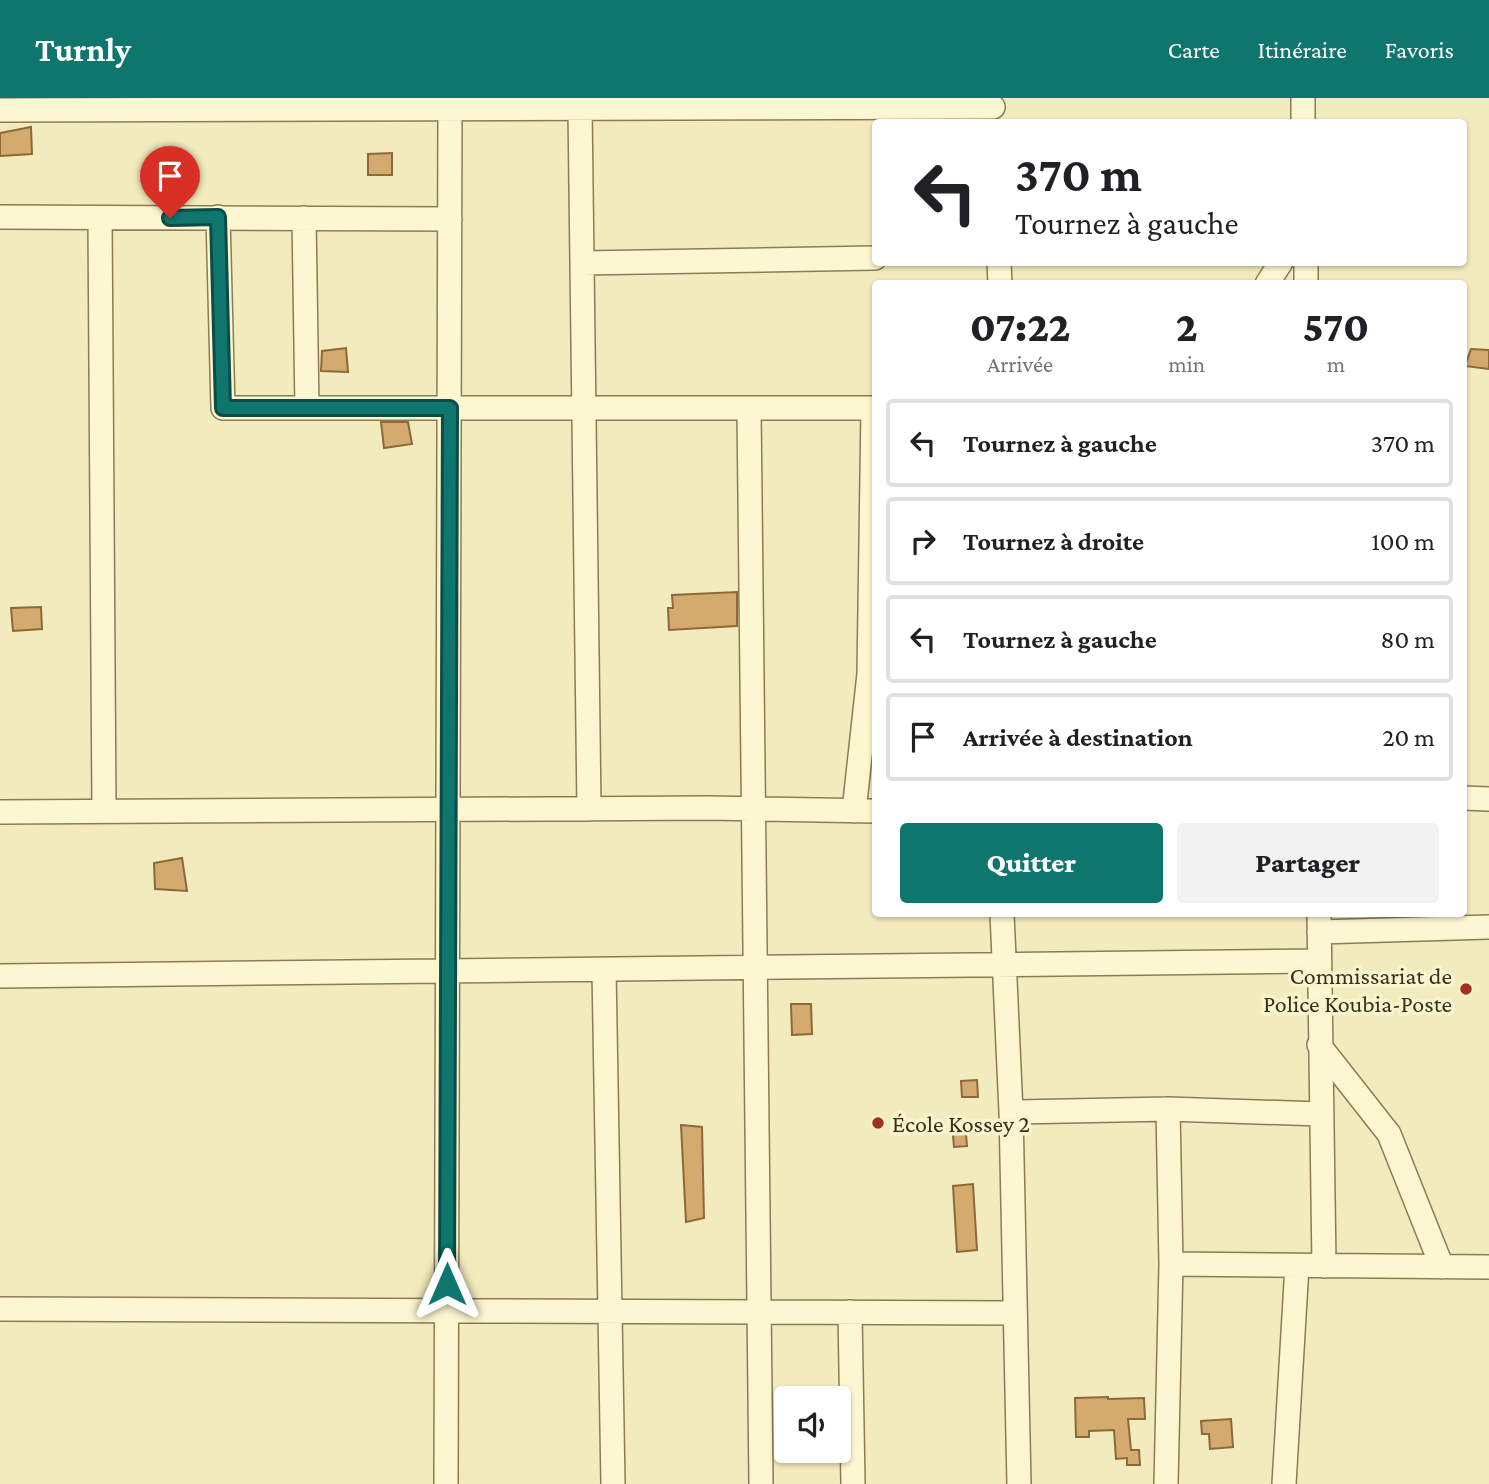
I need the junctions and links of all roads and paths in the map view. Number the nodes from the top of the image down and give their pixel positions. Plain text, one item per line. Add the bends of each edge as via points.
1 (1303, 98) edge
2 (442, 103) edge
3 (800, 103) edge
4 (580, 108) junction
5 (994, 109) edge
6 (0, 110) edge
7 (1303, 119) edge
8 (0, 217) edge
9 (218, 217) junction
10 (100, 218) junction
11 (304, 218) junction
12 (450, 219) junction
13 (872, 258) edge
14 (582, 263) junction
15 (307, 408) junction
16 (450, 408) junction
17 (584, 408) junction
18 (872, 408) edge
19 (749, 409) junction
20 (872, 514) edge
21 (1467, 798) edge
22 (1489, 799) edge
23 (589, 809) junction
24 (754, 809) junction
25 (449, 810) junction
26 (104, 811) junction
27 (865, 811) edge
28 (0, 812) edge
29 (1002, 917) edge
30 (1319, 923) edge
31 (1489, 927) edge
32 (1318, 961) junction
33 (1004, 966) junction
34 (755, 968) junction
35 (604, 970) junction
36 (449, 971) junction
37 (0, 976) edge
38 (1319, 1045) junction
39 (1168, 1110) junction
40 (1011, 1112) junction
41 (1320, 1114) junction
42 (1171, 1264) junction
43 (1297, 1266) junction
44 (1324, 1266) junction
45 (1442, 1267) junction
46 (1489, 1267) edge
47 (0, 1309) edge
48 (447, 1311) junction
49 (608, 1311) junction
50 (759, 1312) junction
51 (850, 1312) junction
52 (1014, 1313) junction
53 (446, 1484) edge
54 (613, 1484) edge
55 (761, 1484) edge
56 (853, 1484) edge
57 (1019, 1484) edge
58 (1166, 1484) edge
59 (1284, 1484) edge

1 - 7 street
2 - 4 street
2 - 6 street
2 - 12 street
3 - 4 street
3 - 5 street
4 - 14 street
8 - 10 street
9 - 10 street
9 - 11 street
9 - 15 street via 223,408
10 - 26 street
11 - 12 street
11 - 15 street
12 - 16 street
13 - 14 street
14 - 17 street
15 - 16 street
16 - 17 street
16 - 25 street
17 - 19 street
17 - 23 street
18 - 19 street
19 - 24 street
20 - 27 street
21 - 22 street
23 - 24 street
23 - 25 street
24 - 27 street
24 - 34 street
25 - 26 street
25 - 36 street
26 - 28 street
29 - 33 street
30 - 31 street
30 - 32 street
32 - 33 street
32 - 38 street
33 - 34 street
33 - 40 street
34 - 35 street
34 - 50 street
35 - 36 street
35 - 49 street
36 - 37 street
36 - 48 street
38 - 41 street
38 - 45 street via 1389,1134
39 - 40 street
39 - 41 street
39 - 42 street
40 - 52 street
41 - 44 street
42 - 43 street
42 - 58 street
43 - 44 street
43 - 59 street
44 - 45 street
45 - 46 street
47 - 48 street
48 - 49 street
48 - 53 street
49 - 50 street
49 - 54 street
50 - 51 street
50 - 55 street
51 - 52 street
51 - 56 street
52 - 57 street

